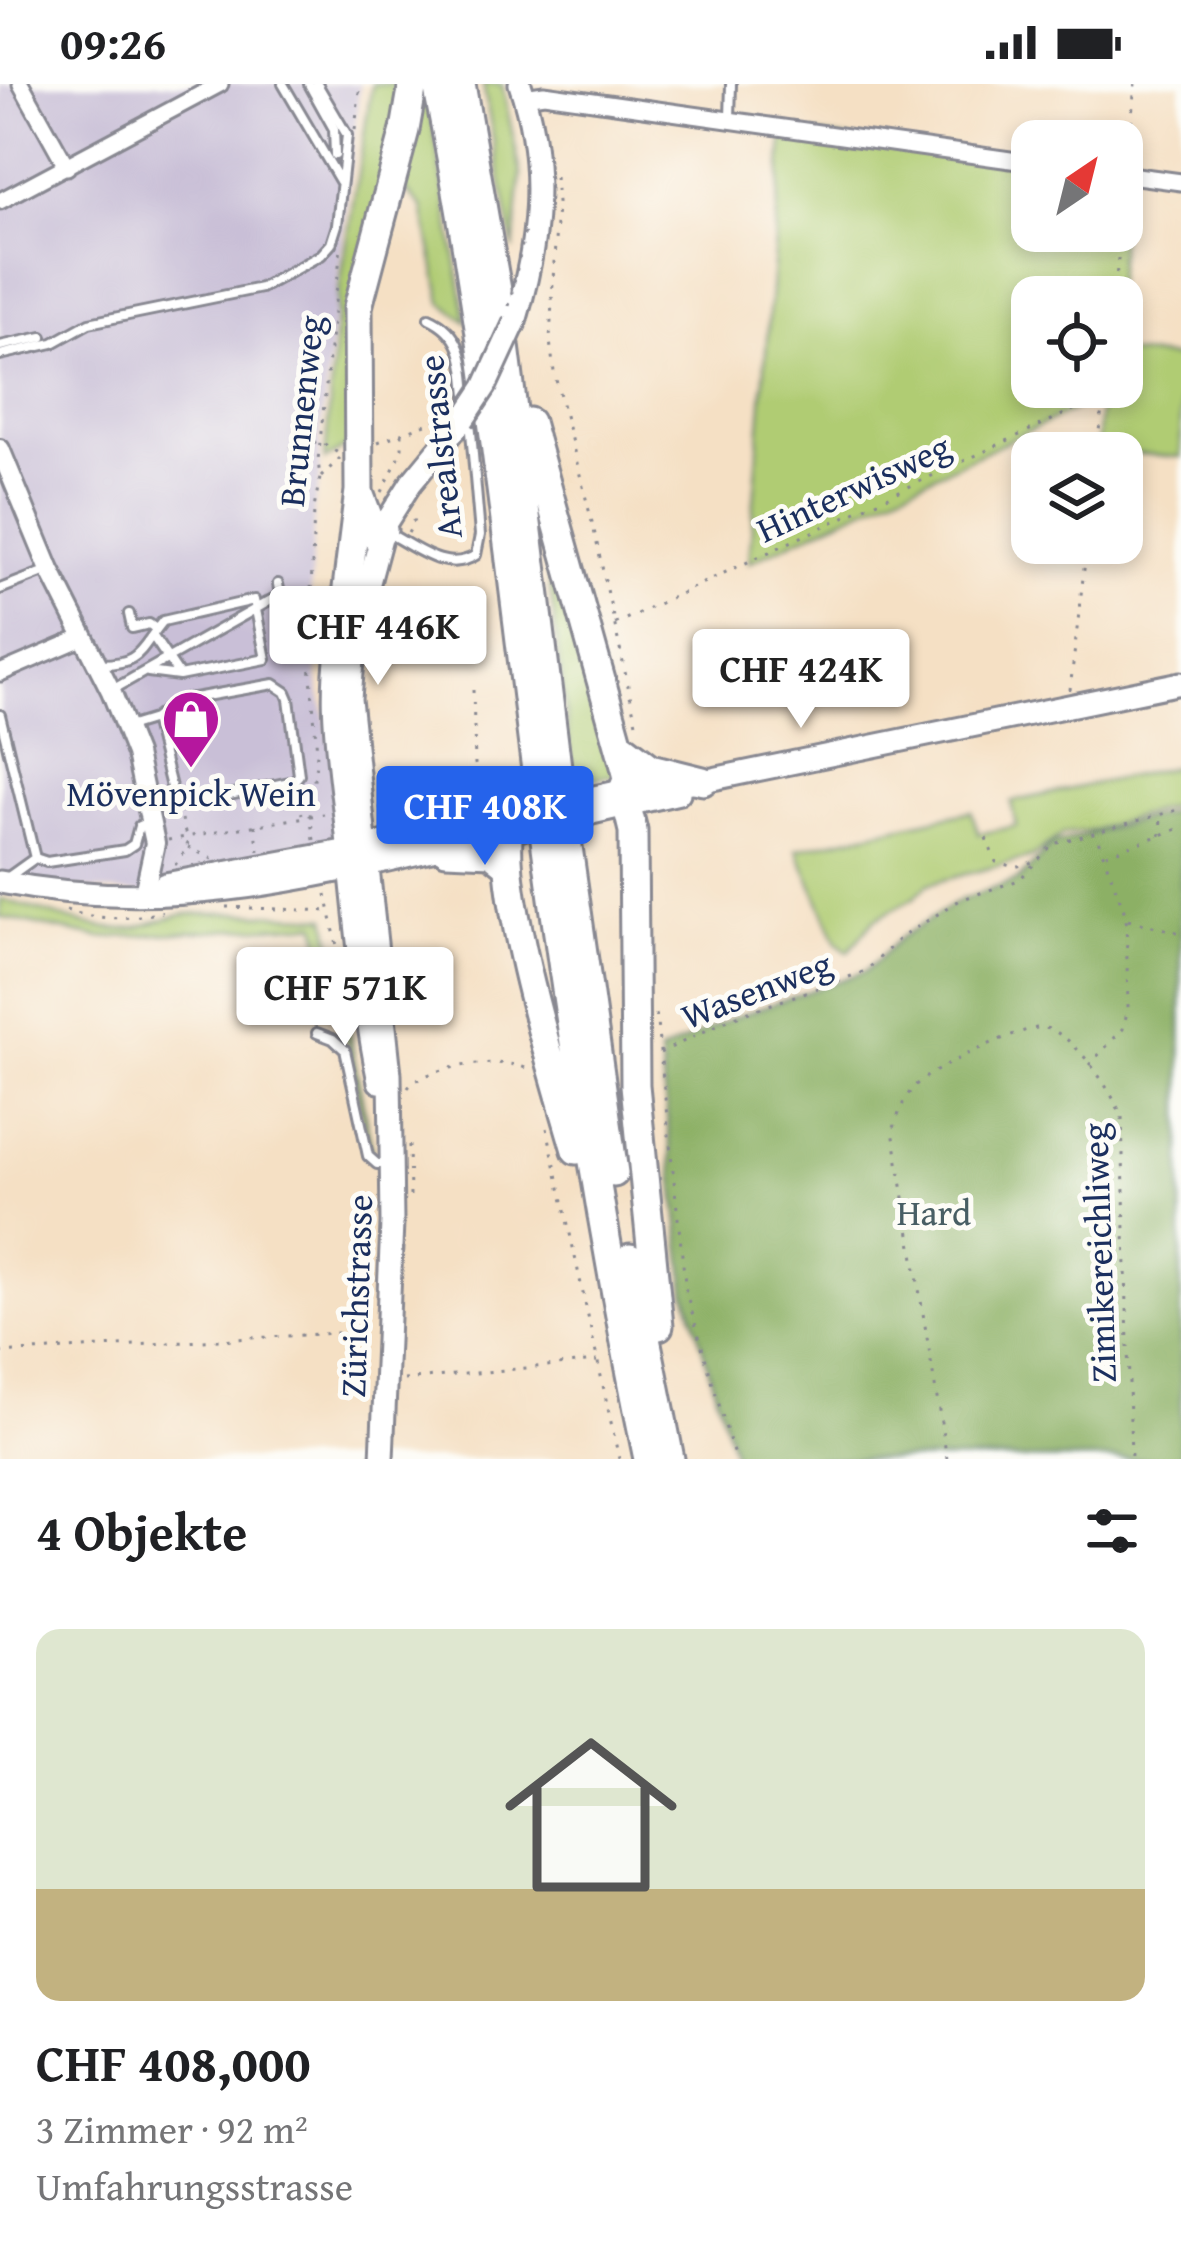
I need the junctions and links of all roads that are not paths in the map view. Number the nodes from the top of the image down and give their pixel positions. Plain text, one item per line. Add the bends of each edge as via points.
1 (21, 84) edge
2 (220, 84) edge
3 (283, 84) edge
4 (313, 84) edge
5 (412, 84) edge
6 (437, 84) edge
7 (460, 84) edge
8 (731, 84) edge
9 (522, 90) edge
10 (729, 122) junction
11 (335, 155) dead end
12 (1011, 160) edge
13 (67, 167) junction
14 (1143, 177) edge
15 (1181, 182) edge
16 (340, 183) junction
17 (0, 201) edge
18 (501, 313) junction
19 (429, 318) dead end
20 (42, 338) dead end
21 (0, 351) edge
22 (0, 449) edge
23 (371, 495) junction
24 (383, 530) junction
25 (50, 570) junction
26 (278, 584) dead end
27 (0, 590) edge
28 (256, 608) junction
29 (129, 614) dead end
30 (343, 621) junction
31 (155, 633) junction
32 (84, 638) junction
33 (168, 659) junction
34 (98, 664) junction
35 (148, 672) junction
36 (0, 673) edge
37 (179, 676) junction
38 (1181, 683) edge
39 (111, 691) junction
40 (0, 715) edge
41 (154, 719) junction
42 (127, 728) junction
43 (628, 741) junction
44 (703, 781) junction
45 (625, 799) junction
46 (552, 806) joint
47 (588, 806) junction
48 (518, 817) junction
49 (151, 822) junction
50 (155, 848) junction
51 (446, 850) junction
52 (358, 859) junction
53 (37, 860) junction
54 (506, 864) junction
55 (184, 881) junction
56 (0, 882) edge
57 (38, 889) junction
58 (144, 894) junction
59 (317, 1033) dead end
60 (392, 1163) junction
61 (617, 1292) junction
62 (382, 1459) edge
63 (648, 1459) edge
64 (672, 1459) edge

1 - 13 street
2 - 13 street
3 - 16 lane
4 - 11 lane via 334,129
4 - 16 lane via 347,135
5 - 23 highway via 359,299 356,375
6 - 61 highway via 484,352 568,1004
7 - 18 highway
8 - 10 lane
9 - 10 street
9 - 24 main road, bridge via 536,155 536,230 515,322 485,387
10 - 12 street
13 - 17 street
14 - 15 street
16 - 21 lane via 332,244 261,287
18 - 43 highway
18 - 64 highway via 601,1092
19 - 24 lane, Arealstrasse via 453,333 462,355 478,550 464,562 444,561
20 - 21 lane
22 - 25 street
23 - 24 highway via 369,519
23 - 30 highway
24 - 30 main road via 367,549
24 - 52 main road via 350,677
25 - 27 lane
25 - 32 street
26 - 28 lane via 280,595
28 - 31 lane via 254,600 163,621
28 - 33 lane
28 - 37 lane via 266,659
29 - 31 lane via 132,628 149,624
30 - 52 main road via 334,715
31 - 33 lane
31 - 34 lane via 137,656
32 - 34 street
32 - 36 street
33 - 35 lane
33 - 37 lane
34 - 39 street
35 - 37 lane
35 - 39 lane
38 - 44 main road
39 - 42 street
40 - 53 lane
41 - 41 lane via 179,806 294,781 300,770 281,687 176,701
41 - 42 lane
42 - 49 street
43 - 44 highway via 651,768
43 - 45 highway
44 - 45 main road via 676,794
45 - 47 main road
45 - 64 highway via 633,831 638,1126
46 - 47 main road, bridge
46 - 48 highway, bridge
47 - 48 main road, bridge
48 - 51 main road
48 - 52 main road
48 - 54 highway
49 - 50 street
49 - 53 lane via 139,826 125,850
50 - 55 street
50 - 58 street
51 - 52 main road
51 - 54 highway via 491,852
52 - 55 main road
52 - 58 main road via 214,893
52 - 60 main road, Zürichstrasse via 399,1133
53 - 56 lane
53 - 57 lane
54 - 61 highway
55 - 58 main road
56 - 57 main road
57 - 58 main road
59 - 60 lane via 348,1058 368,1156 377,1165
60 - 62 main road, Zürichstrasse
61 - 63 highway

